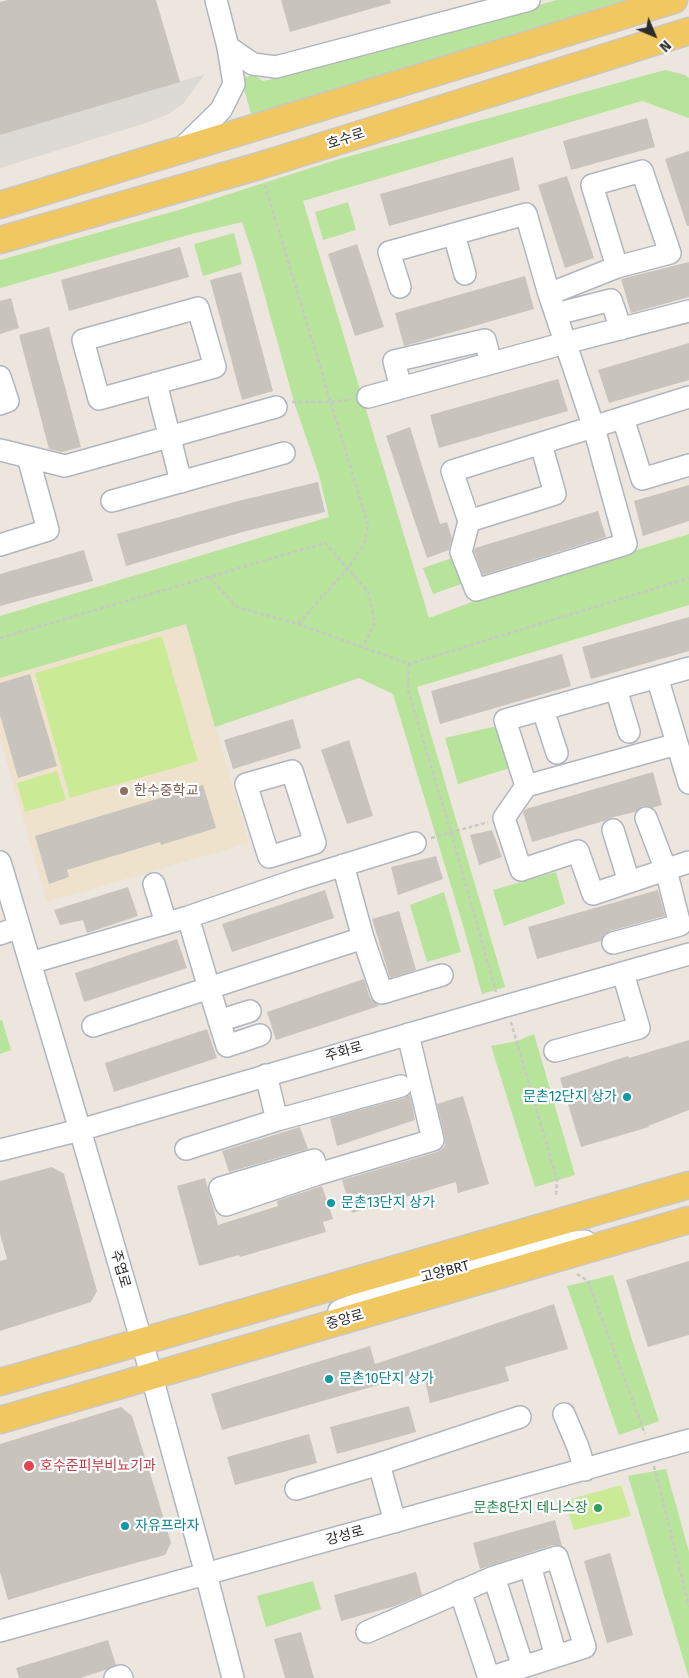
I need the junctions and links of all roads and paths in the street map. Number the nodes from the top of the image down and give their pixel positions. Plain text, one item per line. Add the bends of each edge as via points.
1 (216, 0) edge
2 (529, 0) edge
3 (674, 0) edge
4 (689, 31) edge
5 (228, 47) junction
6 (181, 150) junction
7 (265, 185) dead end
8 (0, 205) edge
9 (454, 234) junction
10 (0, 240) edge
11 (617, 267) junction
12 (465, 274) dead end
13 (400, 287) dead end
14 (552, 304) junction
15 (689, 312) edge
16 (621, 329) junction
17 (565, 343) junction
18 (0, 377) edge
19 (156, 383) junction
20 (368, 397) joint
21 (689, 397) edge
22 (331, 402) junction
23 (0, 404) edge
24 (276, 407) joint
25 (624, 418) junction
26 (594, 428) junction
27 (170, 437) junction
28 (541, 444) junction
29 (0, 450) edge
30 (284, 453) dead end
31 (28, 457) junction
32 (689, 465) edge
33 (181, 482) junction
34 (112, 501) dead end
35 (469, 521) junction
36 (0, 545) edge
37 (348, 568) junction
38 (209, 577) junction
39 (689, 578) edge
40 (298, 624) junction
41 (0, 638) edge
42 (363, 646) junction
43 (409, 664) junction
44 (689, 668) edge
45 (657, 677) junction
46 (616, 688) junction
47 (543, 710) junction
48 (629, 732) dead end
49 (677, 744) junction
50 (557, 753) dead end
51 (687, 770) edge
52 (526, 786) junction
53 (504, 818) junction
54 (646, 818) dead end
55 (613, 830) dead end
56 (451, 832) junction
57 (415, 843) joint
58 (289, 850) dead end
59 (0, 862) edge
60 (689, 862) edge
61 (343, 865) junction
62 (666, 870) junction
63 (299, 878) junction
64 (629, 882) junction
65 (154, 884) dead end
66 (188, 916) junction
67 (166, 923) junction
68 (9, 930) edge
69 (363, 938) junction
70 (613, 943) dead end
71 (689, 954) edge
72 (30, 964) junction
73 (623, 973) junction
74 (442, 975) dead end
75 (209, 988) junction
76 (497, 995) dead end
77 (250, 1011) dead end
78 (510, 1020) dead end
79 (219, 1021) junction
80 (93, 1026) dead end
81 (408, 1034) junction
82 (260, 1036) dead end
83 (554, 1052) dead end
84 (266, 1075) junction
85 (401, 1086) dead end
86 (277, 1120) junction
87 (80, 1130) junction
88 (186, 1149) dead end
89 (0, 1150) edge
90 (318, 1174) dead end
91 (689, 1185) edge
92 (556, 1195) dead end
93 (689, 1197) edge
94 (689, 1220) edge
95 (433, 1257) junction
96 (576, 1273) dead end
97 (140, 1340) junction
98 (152, 1376) junction
99 (0, 1382) edge
100 (564, 1414) dead end
101 (520, 1417) dead end
102 (0, 1420) edge
103 (645, 1436) dead end
104 (689, 1440) edge
105 (379, 1464) junction
106 (654, 1465) dead end
107 (585, 1470) junction
108 (296, 1490) dead end
109 (395, 1522) junction
110 (530, 1566) junction
111 (206, 1574) junction
112 (494, 1577) junction
113 (460, 1591) junction
114 (689, 1606) edge
115 (0, 1631) edge
116 (367, 1632) dead end
117 (556, 1656) junction
118 (523, 1667) junction
119 (115, 1678) edge
120 (122, 1678) edge
121 (233, 1678) edge
122 (489, 1678) edge

1 - 5 street
2 - 5 street via 276,67 253,64
3 - 6 main road
4 - 10 main road, 호수로 via 259,166
5 - 6 street via 234,84 222,110
6 - 8 main road
7 - 22 path
9 - 12 street
9 - 13 street via 389,252
9 - 14 street via 526,214
11 - 11 street via 670,252 642,170 592,185
11 - 14 street
14 - 16 street via 611,300
14 - 17 street
15 - 16 street
16 - 17 street
17 - 20 street
17 - 26 street
18 - 23 street via 8,401
19 - 19 street via 214,367 198,308 82,340 99,399
19 - 27 street
20 - 22 path
21 - 25 street
22 - 24 path via 294,402
22 - 37 path via 368,525 364,544
24 - 27 street
25 - 26 street
25 - 32 street via 642,479
26 - 28 street
26 - 35 street via 626,544 476,590 462,552
27 - 31 street via 65,466
27 - 33 street
28 - 35 street via 555,494
28 - 35 street via 452,471
29 - 31 street
30 - 33 street
31 - 36 street via 48,530
33 - 34 street
37 - 38 path via 325,543
37 - 40 path
37 - 42 path via 368,591 375,623
38 - 40 path via 238,607
38 - 41 path
39 - 43 path
40 - 42 path
42 - 43 path
43 - 56 path via 408,690
44 - 45 street
45 - 46 street
45 - 49 street
46 - 47 street
46 - 48 street
47 - 50 street
47 - 52 street via 505,720
49 - 51 street
49 - 52 street
52 - 53 street
53 - 56 path
53 - 64 street via 521,870 578,851 593,894
54 - 62 street
55 - 64 street
56 - 57 path
56 - 76 path
57 - 61 street
58 - 63 street
59 - 68 street, 주엽로
60 - 62 street
61 - 63 street
61 - 69 street
62 - 64 street
62 - 70 street via 680,925
63 - 66 street
65 - 67 street
66 - 67 street
66 - 75 street
67 - 72 street
68 - 72 street, 주엽로
69 - 74 street via 382,993
69 - 75 street
71 - 73 street, 주화로
72 - 87 street, 주엽로
73 - 81 street, 주화로
73 - 83 street via 639,1028
75 - 79 street
75 - 80 street
77 - 79 street
78 - 92 path via 557,1180
79 - 82 street via 227,1046
81 - 84 street, 주화로
81 - 90 street via 433,1140
84 - 86 street
84 - 87 street, 주화로
85 - 86 street
86 - 88 street
87 - 89 street, 주화로
87 - 97 street, 주엽로
91 - 95 main road
93 - 95 street, 고양BRT via 564,1236
94 - 98 main road, 중앙로
95 - 97 main road
96 - 103 path via 588,1281
97 - 98 street, 주엽로
97 - 99 main road
98 - 102 main road, 중앙로
98 - 111 street, 주엽로
100 - 107 street
101 - 105 street
104 - 107 street, 강성로
105 - 108 street
105 - 109 street
106 - 114 path
107 - 109 street, 강성로
109 - 111 street, 강성로
110 - 112 street
110 - 117 street
110 - 117 street via 557,1557 584,1647
111 - 115 street, 강성로
111 - 121 street, 주엽로
112 - 113 street
112 - 118 street
113 - 116 street
113 - 122 street
117 - 118 street
118 - 122 street
119 - 120 street

